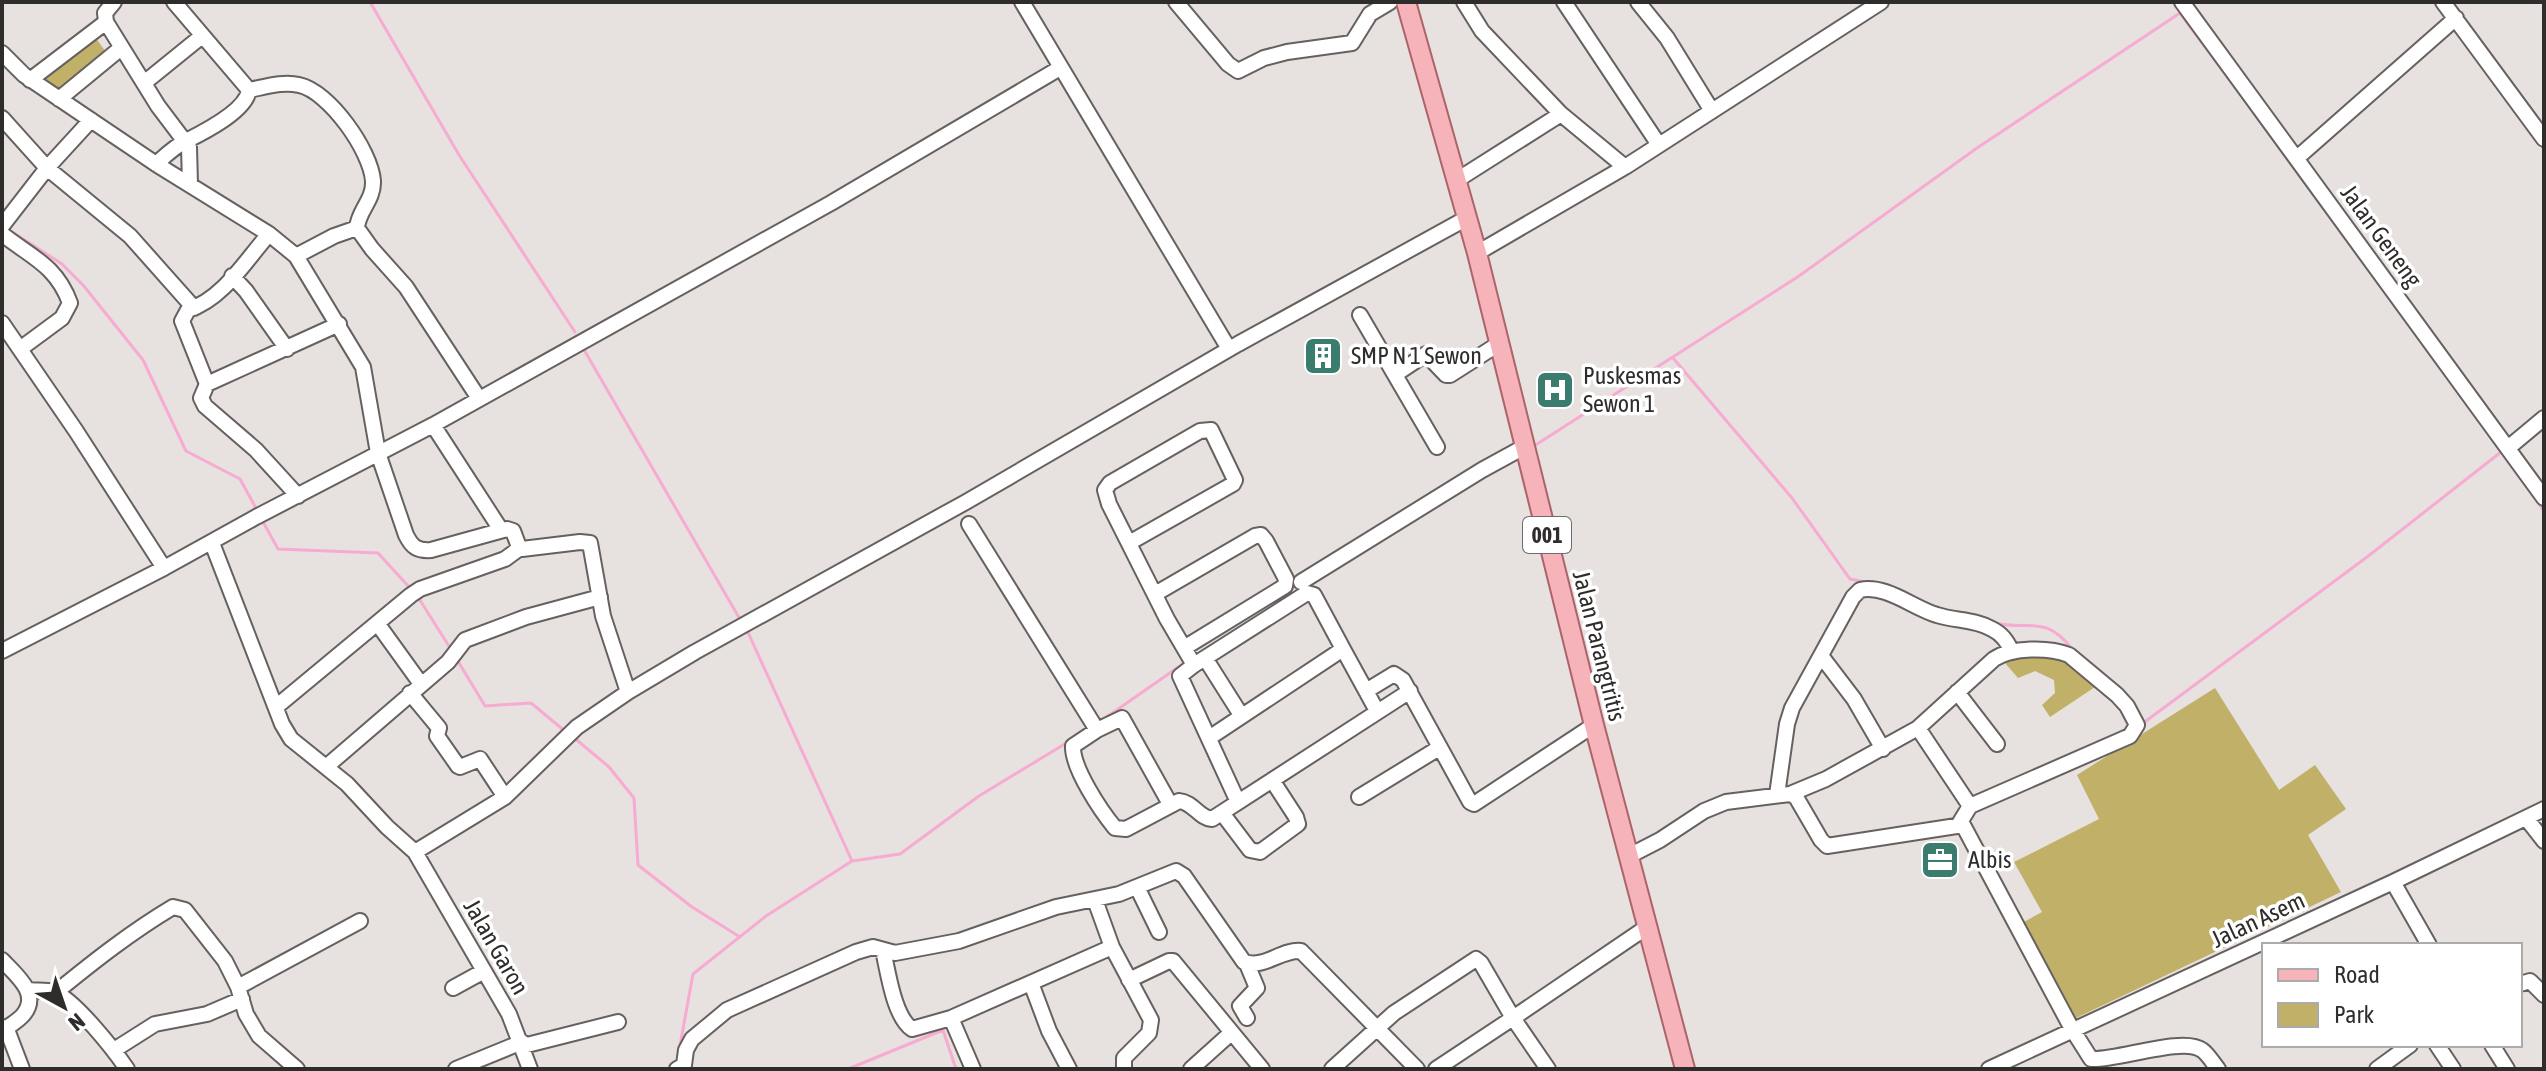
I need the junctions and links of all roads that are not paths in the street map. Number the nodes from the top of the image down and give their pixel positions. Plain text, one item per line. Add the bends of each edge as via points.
1 (114, 2) edge
2 (174, 2) edge
3 (1022, 2) edge
4 (1176, 2) edge
5 (1390, 2) edge
6 (1406, 2) edge
7 (1464, 2) edge
8 (1564, 2) edge
9 (1638, 2) edge
10 (1881, 2) edge
11 (2182, 2) edge
12 (2443, 2) edge
13 (2456, 18) junction
14 (106, 22) junction
15 (202, 36) junction
16 (121, 48) junction
17 (2, 53) edge
18 (1060, 68) junction
19 (30, 80) junction
20 (144, 83) junction
21 (249, 90) junction
22 (59, 99) junction
23 (1712, 111) junction
24 (1561, 114) junction
25 (2, 118) edge
26 (91, 120) junction
27 (2544, 139) edge
28 (185, 141) junction
29 (1659, 145) junction
30 (2297, 158) junction
31 (156, 164) junction
32 (1625, 167) junction
33 (47, 168) junction
34 (1457, 180) junction
35 (190, 184) junction
36 (1467, 218) junction
37 (2, 226) edge
38 (357, 228) junction
39 (2, 234) edge
40 (269, 234) junction
41 (1477, 253) junction
42 (296, 256) junction
43 (232, 276) junction
44 (194, 308) junction
45 (1360, 315) dead end
46 (2, 323) edge
47 (339, 324) junction
48 (1500, 343) junction
49 (20, 349) junction
50 (287, 349) junction
51 (1229, 349) junction
52 (1396, 374) junction
53 (207, 384) junction
54 (478, 397) junction
55 (2544, 418) edge
56 (433, 425) junction
57 (1437, 447) dead end
58 (1524, 447) junction
59 (2508, 448) junction
60 (378, 453) junction
61 (298, 496) junction
62 (2544, 498) edge
63 (969, 524) dead end
64 (501, 530) junction
65 (212, 543) junction
66 (1129, 543) junction
67 (520, 548) junction
68 (164, 568) junction
69 (1301, 582) dead end
70 (1155, 594) junction
71 (600, 597) junction
72 (377, 623) junction
73 (1343, 649) junction
74 (2, 651) edge
75 (2012, 652) junction
76 (1192, 657) junction
77 (1822, 657) junction
78 (416, 689) junction
79 (1366, 691) junction
80 (1410, 691) junction
81 (628, 692) junction
82 (1957, 692) junction
83 (276, 707) junction
84 (1377, 711) junction
85 (1241, 715) junction
86 (1094, 725) junction
87 (1594, 725) junction
88 (1918, 728) junction
89 (1209, 738) junction
90 (1997, 744) dead end
91 (1439, 748) junction
92 (1883, 749) junction
93 (327, 766) junction
94 (1272, 780) junction
95 (1784, 795) junction
96 (505, 797) junction
97 (1359, 797) dead end
98 (1238, 802) junction
99 (1170, 804) junction
100 (1970, 806) junction
101 (2544, 809) edge
102 (1222, 813) junction
103 (2526, 818) junction
104 (1959, 824) junction
105 (2544, 841) edge
106 (415, 852) junction
107 (1629, 856) junction
108 (2393, 882) junction
109 (1137, 887) junction
110 (1095, 900) junction
111 (360, 921) dead end
112 (1647, 927) junction
113 (1159, 932) dead end
114 (2428, 943) edge
115 (1112, 947) junction
116 (883, 950) junction
117 (2, 960) edge
118 (1247, 964) junction
119 (484, 971) junction
120 (1129, 980) junction
121 (1031, 983) junction
122 (2522, 983) edge
123 (453, 988) dead end
124 (29, 990) junction
125 (55, 993) junction
126 (240, 993) junction
127 (2544, 995) edge
128 (951, 1018) junction
129 (1247, 1018) dead end
130 (1513, 1018) junction
131 (618, 1022) dead end
132 (1376, 1028) junction
133 (2072, 1029) junction
134 (4, 1030) edge
135 (1231, 1033) junction
136 (523, 1044) junction
137 (2407, 1047) edge
138 (2438, 1047) edge
139 (2493, 1047) edge
140 (114, 1050) junction
141 (2088, 1064) edge
142 (1062, 1066) edge
143 (683, 1067) edge
144 (22, 1069) edge
145 (127, 1069) edge
146 (297, 1069) edge
147 (456, 1069) edge
148 (530, 1069) edge
149 (973, 1069) edge
150 (1124, 1069) edge
151 (1191, 1069) edge
152 (1262, 1069) edge
153 (1332, 1069) edge
154 (1417, 1069) edge
155 (1436, 1069) edge
156 (1548, 1069) edge
157 (1685, 1069) edge
158 (1989, 1069) edge
159 (2218, 1069) edge
160 (2377, 1069) edge
161 (2453, 1069) edge
162 (2507, 1069) edge

1 - 14 street via 105,13
2 - 15 street
3 - 18 street
4 - 5 street via 1238,71 1287,52 1352,43 1370,14
6 - 34 main road, Jalan Parangtritis / 001
7 - 24 street via 1482,31
8 - 29 street
9 - 23 street
10 - 23 street
11 - 30 street, Jalan Geneng
12 - 13 street
13 - 27 street
13 - 30 street
14 - 16 street
14 - 19 street
15 - 20 street
15 - 21 street
16 - 20 street
16 - 22 street
17 - 19 street
18 - 51 street
18 - 54 street via 831,203
19 - 22 street
20 - 28 street
21 - 28 street via 241,106
21 - 38 street via 283,84 307,87 349,127 372,173 373,190
22 - 26 street
23 - 29 street
24 - 32 street
24 - 34 street
25 - 33 street
26 - 31 street
26 - 33 street
28 - 31 street
28 - 35 street via 191,156
29 - 32 street
30 - 59 street, Jalan Geneng
31 - 35 street
32 - 41 street
33 - 37 street
33 - 44 street via 130,236
34 - 36 main road, Jalan Parangtritis / 001
35 - 40 street
36 - 41 main road, Jalan Parangtritis / 001
36 - 51 street
38 - 42 street
38 - 54 street via 406,287
39 - 49 street via 41,259 70,303 62,318
40 - 42 street
40 - 43 street
41 - 48 main road, Jalan Parangtritis / 001
42 - 47 street
43 - 44 street via 212,299
43 - 50 street
44 - 53 street via 182,321
45 - 52 street
46 - 49 street
47 - 50 street
47 - 60 street via 363,367
48 - 52 street via 1450,375 1426,354
48 - 58 main road, Jalan Parangtritis / 001
49 - 68 street
50 - 53 street
51 - 81 street
52 - 57 street
53 - 61 street via 201,398 211,413 256,450
54 - 56 street
55 - 59 street
56 - 60 street
56 - 64 street
58 - 69 street
58 - 87 main road, Jalan Parangtritis / 001
59 - 62 street, Jalan Geneng
60 - 61 street
60 - 64 street via 413,547 431,550
61 - 65 street
63 - 86 street
64 - 67 street via 513,531
65 - 68 street
65 - 83 street, Jalan Garon
66 - 66 street via 1105,488 1200,431 1211,430 1235,482
66 - 70 street
67 - 71 street via 590,543
67 - 72 street via 505,559 415,592
68 - 74 street
70 - 76 street
70 - 76 street via 1255,536 1266,541 1285,586
71 - 78 street via 465,640
71 - 81 street
72 - 78 street
72 - 83 street
73 - 76 street via 1314,595 1307,593
73 - 79 street
73 - 85 street
75 - 77 street via 1991,628 1937,615 1869,588 1853,597
75 - 82 street via 1994,659
75 - 100 street via 2069,655 2117,695 2137,725 2120,742
76 - 85 street
76 - 89 street via 1180,680
77 - 92 street
77 - 95 street via 1787,724
78 - 93 street
78 - 96 street via 439,728 437,736 458,766 480,759
79 - 80 street via 1394,674
79 - 84 street
80 - 84 street
80 - 91 street
81 - 96 street via 577,727
82 - 88 street
82 - 90 street
83 - 93 street, Jalan Garon via 291,739
84 - 94 street
85 - 89 street
86 - 99 street via 1123,720
86 - 99 street via 1073,746 1073,755 1115,828 1126,829
87 - 91 street via 1477,804 1470,802
87 - 107 main road, Jalan Parangtritis / 001
88 - 92 street
88 - 100 street
89 - 98 street
91 - 97 street
92 - 95 street
93 - 106 street, Jalan Garon
94 - 98 street
94 - 102 street via 1298,824 1260,852 1250,850
95 - 104 street via 1799,801 1827,846
95 - 107 street via 1714,807
96 - 106 street
98 - 102 street
99 - 102 street via 1186,802 1208,819
100 - 104 street
101 - 103 street, Jalan Asem
103 - 105 street
103 - 108 street, Jalan Asem
104 - 133 street via 1966,827
106 - 119 street, Jalan Garon
107 - 112 main road, Jalan Parangtritis / 001
108 - 114 street
108 - 133 street, Jalan Asem
109 - 110 street
109 - 113 street
109 - 118 street via 1182,873
110 - 115 street
110 - 116 street via 1056,907 946,945
111 - 126 street
112 - 130 street
112 - 157 main road, Jalan Parangtritis / 001
115 - 120 street
115 - 121 street
116 - 128 street via 906,1025 915,1029
116 - 143 street via 856,952 727,1010 692,1039
117 - 124 street
118 - 129 street via 1257,988 1240,1006
118 - 132 street via 1301,951
119 - 123 street
119 - 136 street, Jalan Garon
120 - 135 street via 1173,961
120 - 150 street via 1151,1024 1149,1033 1126,1055
121 - 128 street
121 - 142 street
122 - 127 street via 2530,981
124 - 125 street
124 - 134 street via 25,1012
125 - 126 street via 173,907 185,910 203,931
125 - 140 street
126 - 140 street via 207,1014 155,1024
126 - 146 street via 259,1036
128 - 149 street
130 - 132 street via 1476,959
130 - 155 street
130 - 156 street
131 - 136 street
132 - 153 street
132 - 154 street
133 - 141 street
133 - 158 street, Jalan Asem
134 - 144 street
135 - 151 street
135 - 152 street
136 - 147 street
136 - 148 street, Jalan Garon
137 - 160 street
138 - 161 street
139 - 162 street
140 - 145 street
141 - 159 street via 2192,1045

